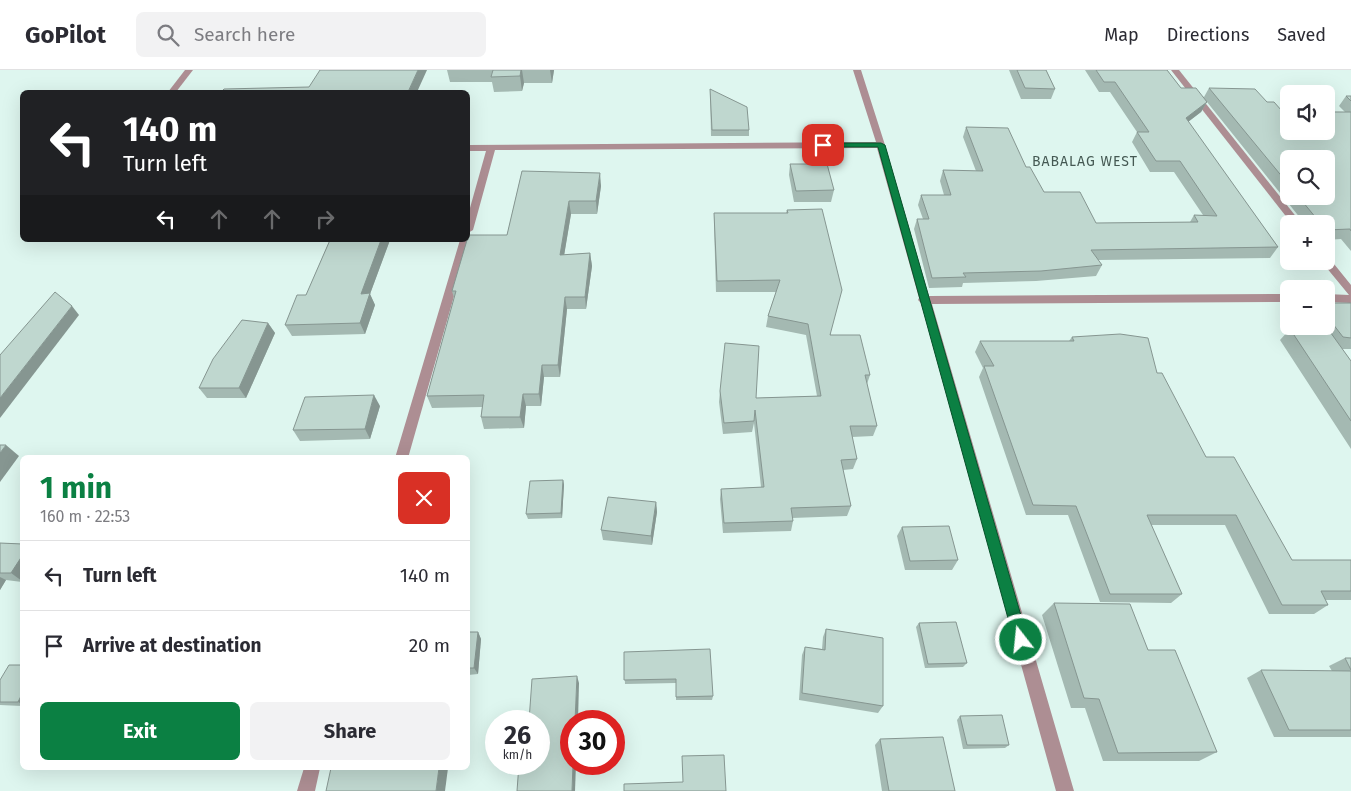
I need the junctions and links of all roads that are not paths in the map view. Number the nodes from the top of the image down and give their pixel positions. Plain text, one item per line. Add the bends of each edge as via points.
1 (189, 70) edge
2 (857, 70) edge
3 (1175, 70) edge
4 (174, 90) edge
5 (881, 145) junction
6 (492, 147) junction
7 (470, 148) edge
8 (1290, 215) edge
9 (470, 223) edge
10 (464, 242) edge
11 (1333, 270) edge
12 (1351, 292) edge
13 (1280, 298) edge
14 (1335, 298) edge
15 (1351, 298) edge
16 (924, 300) junction
17 (402, 455) edge
18 (311, 770) edge
19 (306, 791) edge
20 (1065, 791) edge

1 - 4 street
2 - 5 street
3 - 8 street
5 - 6 street
5 - 16 street
6 - 7 street
6 - 9 street
10 - 17 street
11 - 12 street
13 - 16 street
14 - 15 street
16 - 20 street
18 - 19 street

